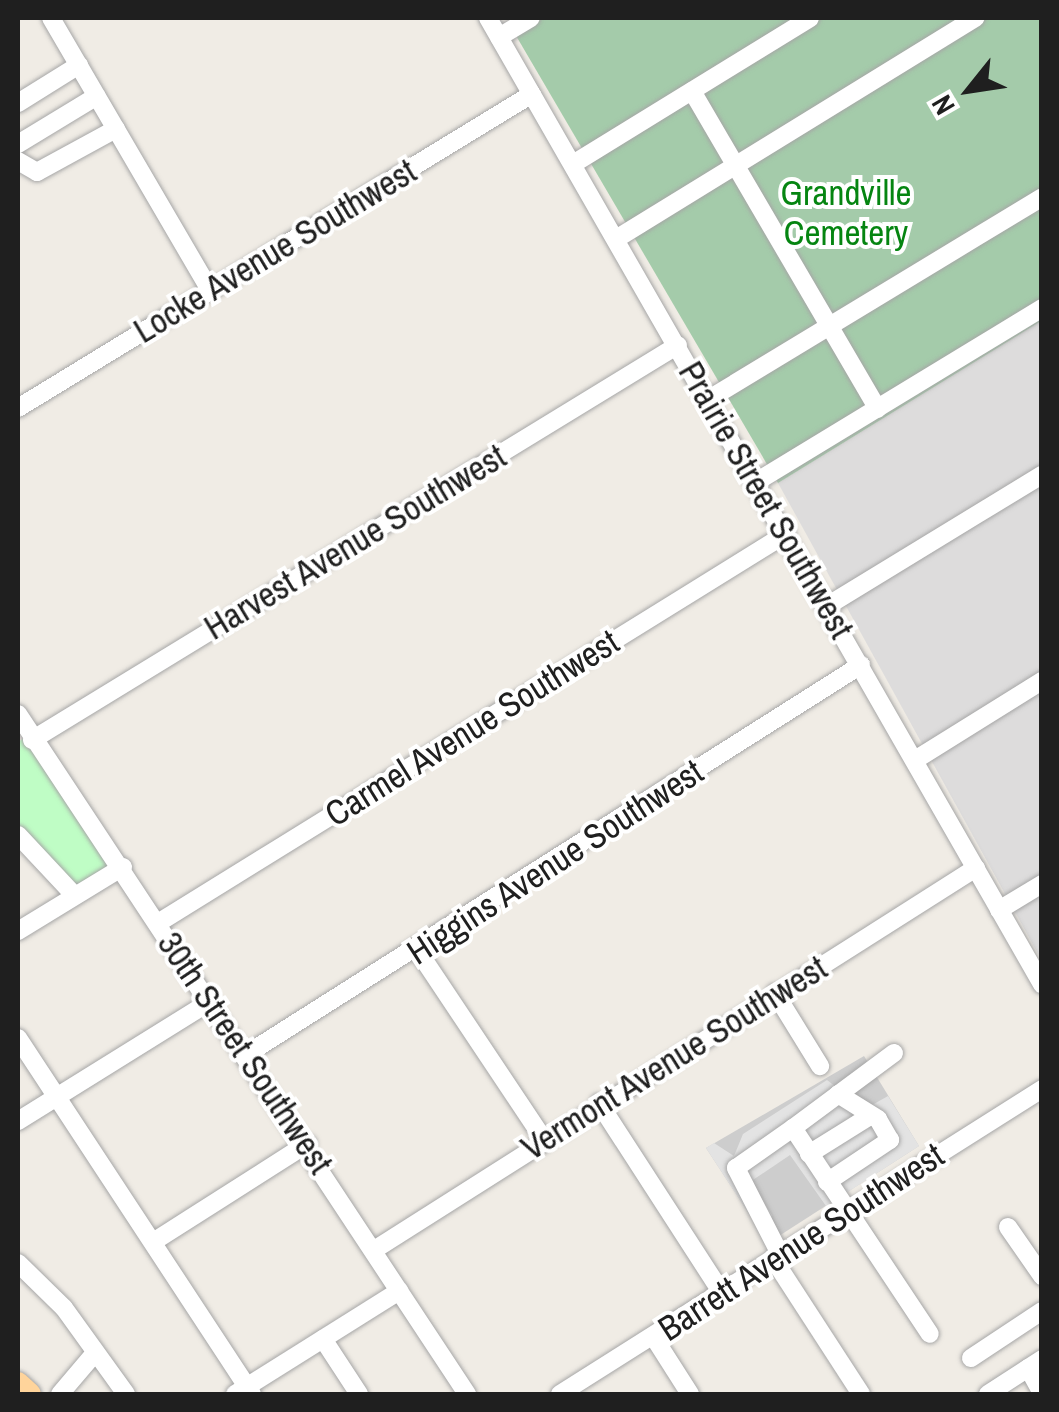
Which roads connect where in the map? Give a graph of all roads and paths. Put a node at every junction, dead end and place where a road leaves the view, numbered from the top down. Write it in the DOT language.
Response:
graph roads {
  1 [pos="52,18"];
  2 [pos="488,18"];
  3 [pos="531,18"];
  4 [pos="810,18"];
  5 [pos="976,18"];
  6 [pos="499,37"];
  7 [pos="79,65"];
  8 [pos="692,91"];
  9 [pos="532,94"];
  10 [pos="97,96"];
  11 [pos="18,102"];
  12 [pos="116,130"];
  13 [pos="18,144"];
  14 [pos="18,161"];
  15 [pos="573,164"];
  16 [pos="736,166"];
  17 [pos="1042,198"];
  18 [pos="616,239"];
  19 [pos="210,290"];
  20 [pos="1042,308"];
  21 [pos="829,326"];
  22 [pos="678,345"];
  23 [pos="709,399"];
  24 [pos="18,408"];
  25 [pos="878,409"];
  26 [pos="1042,475"];
  27 [pos="756,482"];
  28 [pos="786,534"];
  29 [pos="827,606"];
  30 [pos="861,665"];
  31 [pos="1042,681"];
  32 [pos="18,714"];
  33 [pos="32,740"];
  34 [pos="915,760"];
  35 [pos="18,835"];
  36 [pos="123,867"];
  37 [pos="976,868"];
  38 [pos="1042,884"];
  39 [pos="74,896"];
  40 [pos="999,910"];
  41 [pos="158,923"];
  42 [pos="18,931"];
  43 [pos="418,950"];
  44 [pos="1042,984"];
  45 [pos="775,993"];
  46 [pos="211,1001"];
  47 [pos="18,1038"];
  48 [pos="894,1053"];
  49 [pos="247,1054"];
  50 [pos="820,1066"];
  51 [pos="1042,1089"];
  52 [pos="838,1094"];
  53 [pos="56,1096"];
  54 [pos="599,1104"];
  55 [pos="870,1116"];
  56 [pos="18,1120"];
  57 [pos="793,1128"];
  58 [pos="544,1140"];
  59 [pos="307,1144"];
  60 [pos="809,1154"];
  61 [pos="826,1182"];
  62 [pos="846,1214"];
  63 [pos="1008,1226"];
  64 [pos="153,1242"];
  65 [pos="374,1250"];
  66 [pos="778,1258"];
  67 [pos="18,1263"];
  68 [pos="1042,1276"];
  69 [pos="399,1291"];
  70 [pos="722,1292"];
  71 [pos="1042,1311"];
  72 [pos="930,1334"];
  73 [pos="653,1336"];
  74 [pos="323,1339"];
  75 [pos="94,1354"];
  76 [pos="971,1358"];
  77 [pos="1034,1364"];
  78 [pos="18,1383"];
  79 [pos="244,1392"];
  80 [pos="570,1392"];
  81 [pos="30,1394"];
  82 [pos="60,1394"];
  83 [pos="126,1394"];
  84 [pos="359,1394"];
  85 [pos="467,1394"];
  86 [pos="690,1394"];
  87 [pos="861,1394"];
  88 [pos="988,1394"];
  89 [pos="1042,1394"];
  1 -- 7 [label="street"];
  2 -- 6 [label="street, Prairie Street Southwest"];
  3 -- 6 [label="street"];
  4 -- 8 [label="street"];
  5 -- 16 [label="street"];
  6 -- 9 [label="street, Prairie Street Southwest"];
  7 -- 10 [label="street"];
  7 -- 11 [label="street"];
  8 -- 15 [label="street"];
  8 -- 16 [label="street"];
  9 -- 15 [label="street, Prairie Street Southwest"];
  9 -- 19 [label="street, Locke Avenue Southwest"];
  10 -- 12 [label="street"];
  10 -- 13 [label="street"];
  12 -- 14 [label="street"];
  12 -- 19 [label="street"];
  15 -- 18 [label="street, Prairie Street Southwest"];
  16 -- 18 [label="street"];
  16 -- 21 [label="street"];
  17 -- 21 [label="street"];
  18 -- 22 [label="street, Prairie Street Southwest"];
  19 -- 24 [label="street, Locke Avenue Southwest"];
  20 -- 25 [label="street"];
  21 -- 23 [label="street"];
  21 -- 25 [label="street"];
  22 -- 23 [label="street, Prairie Street Southwest"];
  22 -- 33 [label="street, Harvest Avenue Southwest"];
  23 -- 27 [label="street, Prairie Street Southwest"];
  25 -- 27 [label="street"];
  26 -- 29 [label="street"];
  27 -- 28 [label="street, Prairie Street Southwest"];
  28 -- 29 [label="street, Prairie Street Southwest"];
  28 -- 41 [label="street, Carmel Avenue Southwest"];
  29 -- 30 [label="street, Prairie Street Southwest"];
  30 -- 34 [label="street, Prairie Street Southwest"];
  30 -- 43 [label="street, Higgins Avenue Southwest"];
  31 -- 34 [label="street"];
  32 -- 33 [label="street, 30th Street Southwest"];
  33 -- 36 [label="street, 30th Street Southwest"];
  34 -- 37 [label="street, Prairie Street Southwest"];
  35 -- 39 [label="street"];
  36 -- 39 [label="street"];
  36 -- 41 [label="street, 30th Street Southwest"];
  37 -- 40 [label="street, Prairie Street Southwest"];
  37 -- 45 [label="street, Vermont Avenue Southwest"];
  38 -- 40 [label="street"];
  39 -- 42 [label="street"];
  40 -- 44 [label="street, Prairie Street Southwest"];
  41 -- 46 [label="street, 30th Street Southwest"];
  43 -- 49 [label="street, Higgins Avenue Southwest"];
  43 -- 58 [label="street"];
  45 -- 50 [label="street"];
  45 -- 54 [label="street, Vermont Avenue Southwest"];
  46 -- 49 [label="street, 30th Street Southwest"];
  46 -- 53 [label="street"];
  47 -- 53 [label="street"];
  48 -- 52 [label="street"];
  49 -- 59 [label="street, 30th Street Southwest"];
  51 -- 62 [label="street, Barrett Avenue Southwest"];
  52 -- 55 [label="street"];
  52 -- 57 [label="street"];
  53 -- 56 [label="street"];
  53 -- 64 [label="street"];
  54 -- 58 [label="street, Vermont Avenue Southwest"];
  54 -- 70 [label="street"];
  55 -- 60 [label="street"];
  55 -- 61 [label="street"];
  57 -- 60 [label="street"];
  57 -- 66 [label="street"];
  58 -- 65 [label="street, Vermont Avenue Southwest"];
  59 -- 64 [label="street"];
  59 -- 65 [label="street, 30th Street Southwest"];
  60 -- 61 [label="street"];
  61 -- 62 [label="street"];
  62 -- 66 [label="street, Barrett Avenue Southwest"];
  62 -- 72 [label="street"];
  63 -- 68 [label="street"];
  64 -- 79 [label="street"];
  65 -- 69 [label="street, 30th Street Southwest"];
  66 -- 70 [label="street, Barrett Avenue Southwest"];
  66 -- 87 [label="street"];
  67 -- 75 [label="street"];
  69 -- 74 [label="street"];
  69 -- 85 [label="street, 30th Street Southwest"];
  70 -- 73 [label="street, Barrett Avenue Southwest"];
  71 -- 76 [label="street"];
  73 -- 80 [label="street, Barrett Avenue Southwest"];
  73 -- 86 [label="street"];
  74 -- 79 [label="street"];
  74 -- 84 [label="street"];
  75 -- 82 [label="street"];
  75 -- 83 [label="street"];
  77 -- 88 [label="street"];
  77 -- 89 [label="street"];
  78 -- 81 [label="main road"];
}
